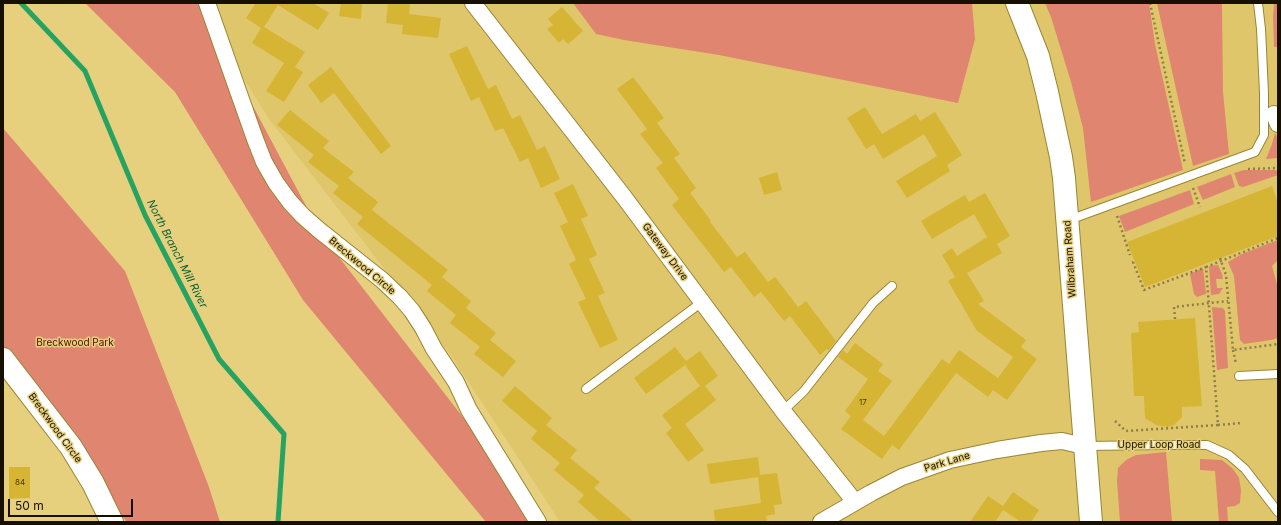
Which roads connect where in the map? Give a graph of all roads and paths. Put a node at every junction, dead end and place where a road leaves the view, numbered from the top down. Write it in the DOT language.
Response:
graph roads {
  1 [pos="207,3"];
  2 [pos="473,3"];
  3 [pos="1017,3"];
  4 [pos="1150,3"];
  5 [pos="1258,3"];
  6 [pos="1278,168"];
  7 [pos="1186,169"];
  8 [pos="1244,169"];
  9 [pos="1200,185"];
  10 [pos="1193,188"];
  11 [pos="1186,190"];
  12 [pos="1200,207"];
  13 [pos="1117,216"];
  14 [pos="1067,221"];
  15 [pos="1278,238"];
  16 [pos="1130,255"];
  17 [pos="1220,260"];
  18 [pos="1135,261"];
  19 [pos="1206,267"];
  20 [pos="892,286"];
  21 [pos="1228,301"];
  22 [pos="702,302"];
  23 [pos="1209,303"];
  24 [pos="1175,319"];
  25 [pos="1278,344"];
  26 [pos="3,359"];
  27 [pos="1278,374"];
  28 [pos="1239,376"];
  29 [pos="586,389"];
  30 [pos="783,411"];
  31 [pos="1115,421"];
  32 [pos="1242,423"];
  33 [pos="1218,425"];
  34 [pos="1166,428"];
  35 [pos="1167,435"];
  36 [pos="1084,446"];
  37 [pos="855,502"];
  38 [pos="1278,512"];
  39 [pos="112,522"];
  40 [pos="538,522"];
  41 [pos="821,522"];
  42 [pos="1091,522"];
  1 -- 40 [label="street, Breckwood Circle"];
  2 -- 22 [label="street, Gateway Drive"];
  3 -- 14 [label="main road, Wilbraham Road"];
  4 -- 7 [label="path"];
  5 -- 14 [label="lane"];
  6 -- 8 [label="path"];
  9 -- 10 [label="path"];
  10 -- 11 [label="path"];
  10 -- 12 [label="path"];
  13 -- 16 [label="path"];
  14 -- 36 [label="main road, Wilbraham Road"];
  15 -- 17 [label="path"];
  17 -- 19 [label="path"];
  17 -- 21 [label="path"];
  18 -- 19 [label="path"];
  19 -- 23 [label="path"];
  20 -- 30 [label="lane"];
  21 -- 23 [label="path"];
  21 -- 25 [label="path"];
  22 -- 29 [label="lane"];
  22 -- 30 [label="street, Gateway Drive"];
  23 -- 24 [label="path"];
  23 -- 33 [label="path"];
  26 -- 39 [label="main road, Breckwood Circle"];
  27 -- 28 [label="lane"];
  30 -- 37 [label="street, Gateway Drive"];
  31 -- 34 [label="path"];
  32 -- 33 [label="path"];
  33 -- 34 [label="path"];
  34 -- 35 [label="path"];
  36 -- 37 [label="street, Park Lane"];
  36 -- 38 [label="lane, Upper Loop Road"];
  36 -- 42 [label="main road, Wilbraham Road"];
  37 -- 41 [label="street, Park Lane"];
}
